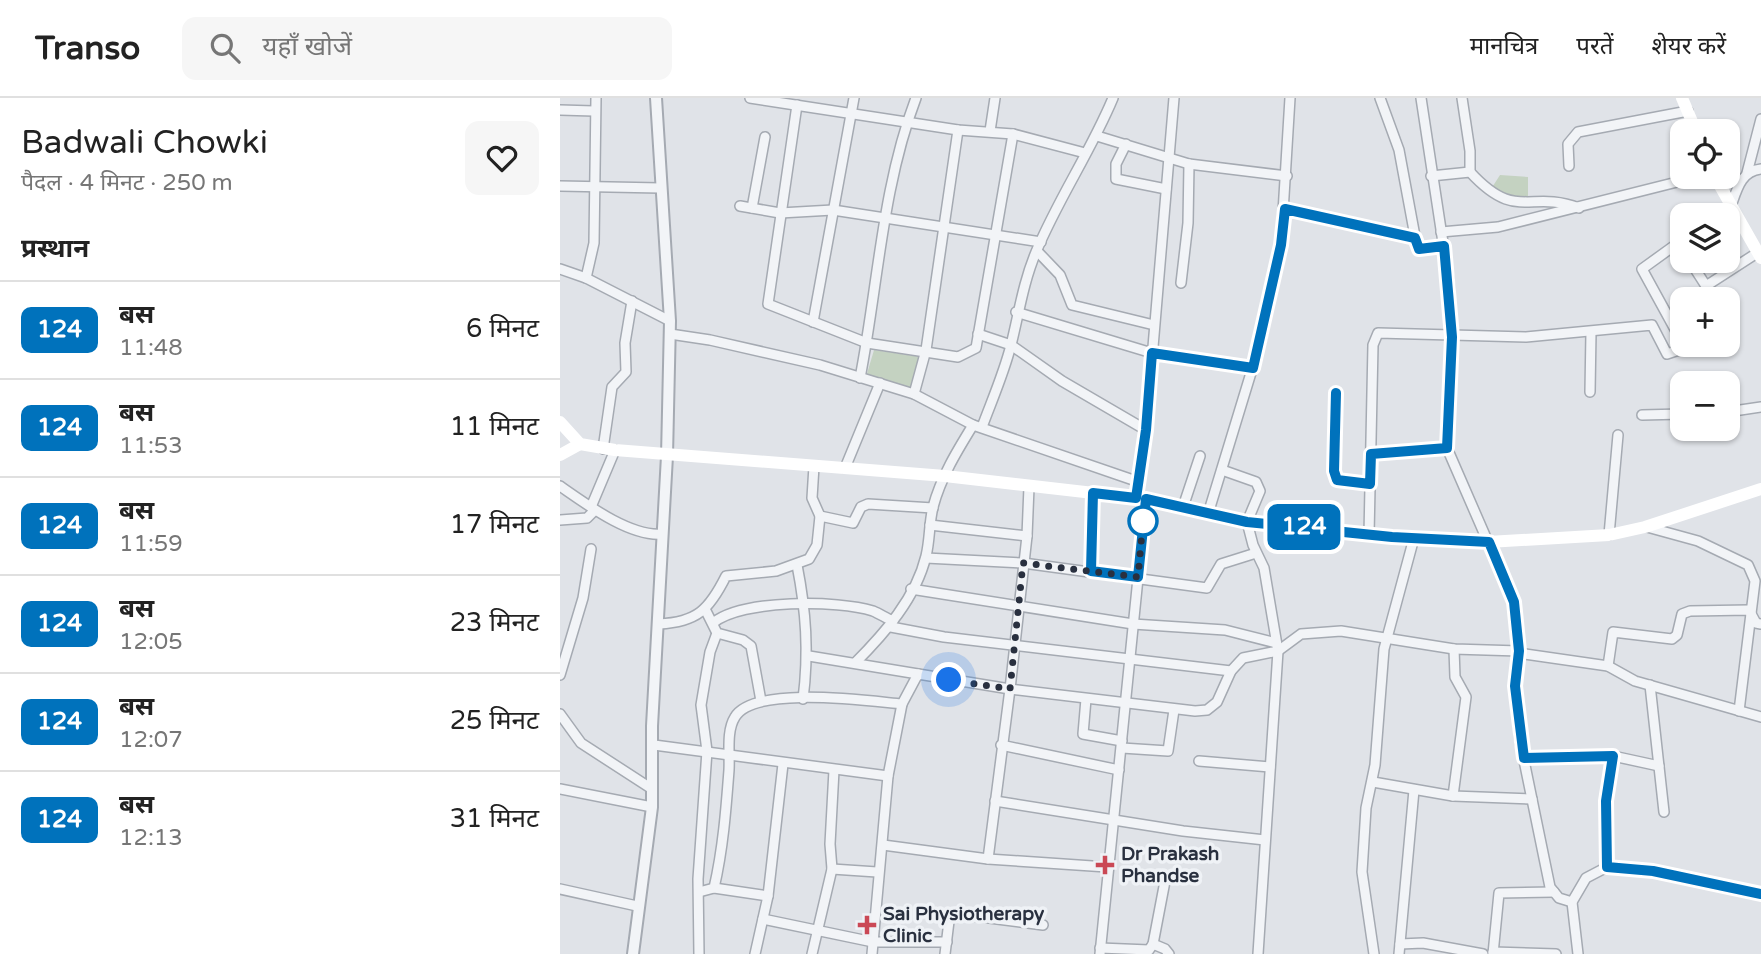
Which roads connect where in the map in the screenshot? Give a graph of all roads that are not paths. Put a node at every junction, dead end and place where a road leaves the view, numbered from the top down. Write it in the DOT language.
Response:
graph roads {
  1 [pos="596,98"];
  2 [pos="656,98"];
  3 [pos="750,98"];
  4 [pos="854,98"];
  5 [pos="916,98"];
  6 [pos="995,98"];
  7 [pos="1113,98"];
  8 [pos="1174,98"];
  9 [pos="1290,98"];
  10 [pos="1380,98"];
  11 [pos="1421,98"];
  12 [pos="1462,98"];
  13 [pos="1685,104"];
  14 [pos="797,105"];
  15 [pos="560,110"];
  16 [pos="594,111"];
  17 [pos="849,113"];
  18 [pos="1761,119"];
  19 [pos="907,122"];
  20 [pos="958,130"];
  21 [pos="989,131"];
  22 [pos="1013,134"];
  23 [pos="1097,136"];
  24 [pos="765,137"];
  25 [pos="1126,144"];
  26 [pos="1085,153"];
  27 [pos="1168,158"];
  28 [pos="1189,164"];
  29 [pos="1569,166"];
  30 [pos="1761,169"];
  31 [pos="1470,172"];
  32 [pos="1747,173"];
  33 [pos="1287,176"];
  34 [pos="1431,176"];
  35 [pos="1670,183"];
  36 [pos="560,187"];
  37 [pos="660,188"];
  38 [pos="593,189"];
  39 [pos="1166,189"];
  40 [pos="1732,203"];
  41 [pos="740,206"];
  42 [pos="752,208"];
  43 [pos="1578,208"];
  44 [pos="1285,209"];
  45 [pos="833,210"];
  46 [pos="780,213"];
  47 [pos="886,217"];
  48 [pos="1740,222"];
  49 [pos="943,227"];
  50 [pos="1441,232"];
  51 [pos="994,233"];
  52 [pos="1415,238"];
  53 [pos="1039,246"];
  54 [pos="1444,246"];
  55 [pos="1670,249"];
  56 [pos="1759,255"];
  57 [pos="1740,266"];
  58 [pos="560,269"];
  59 [pos="1698,273"];
  60 [pos="1728,273"];
  61 [pos="586,278"];
  62 [pos="1181,283"];
  63 [pos="632,301"];
  64 [pos="1016,312"];
  65 [pos="1670,320"];
  66 [pos="670,321"];
  67 [pos="813,322"];
  68 [pos="1154,325"];
  69 [pos="1591,332"];
  70 [pos="670,334"];
  71 [pos="978,334"];
  72 [pos="1452,337"];
  73 [pos="867,343"];
  74 [pos="1011,345"];
  75 [pos="926,351"];
  76 [pos="1152,353"];
  77 [pos="1670,353"];
  78 [pos="1253,368"];
  79 [pos="860,378"];
  80 [pos="880,383"];
  81 [pos="1591,392"];
  82 [pos="1336,393"];
  83 [pos="914,394"];
  84 [pos="1761,407"];
  85 [pos="1740,410"];
  86 [pos="1670,414"];
  87 [pos="1642,415"];
  88 [pos="560,422"];
  89 [pos="978,426"];
  90 [pos="1146,430"];
  91 [pos="1618,435"];
  92 [pos="580,444"];
  93 [pos="1447,448"];
  94 [pos="609,449"];
  95 [pos="1371,454"];
  96 [pos="560,455"];
  97 [pos="667,456"];
  98 [pos="1200,456"];
  99 [pos="814,466"];
  100 [pos="845,468"];
  101 [pos="1223,470"];
  102 [pos="945,476"];
  103 [pos="1139,482"];
  104 [pos="1370,484"];
  105 [pos="560,486"];
  106 [pos="1029,487"];
  107 [pos="1761,489"];
  108 [pos="1093,493"];
  109 [pos="1141,498"];
  110 [pos="1183,507"];
  111 [pos="933,508"];
  112 [pos="593,509"];
  113 [pos="1208,514"];
  114 [pos="820,516"];
  115 [pos="560,520"];
  116 [pos="1247,522"];
  117 [pos="930,525"];
  118 [pos="1645,527"];
  119 [pos="662,534"];
  120 [pos="1369,535"];
  121 [pos="1609,535"];
  122 [pos="1027,537"];
  123 [pos="1414,538"];
  124 [pos="1489,542"];
  125 [pos="591,549"];
  126 [pos="1256,553"];
  127 [pos="926,558"];
  128 [pos="1023,563"];
  129 [pos="797,565"];
  130 [pos="1091,571"];
  131 [pos="1138,577"];
  132 [pos="911,589"];
  133 [pos="805,604"];
  134 [pos="1018,606"];
  135 [pos="705,609"];
  136 [pos="1749,610"];
  137 [pos="713,623"];
  138 [pos="659,624"];
  139 [pos="892,624"];
  140 [pos="1133,624"];
  141 [pos="1761,624"];
  142 [pos="717,633"];
  143 [pos="1388,639"];
  144 [pos="1013,644"];
  145 [pos="1277,647"];
  146 [pos="1454,649"];
  147 [pos="1518,652"];
  148 [pos="809,656"];
  149 [pos="1129,660"];
  150 [pos="855,663"];
  151 [pos="1608,666"];
  152 [pos="1231,671"];
  153 [pos="918,674"];
  154 [pos="560,675"];
  155 [pos="1650,685"];
  156 [pos="1010,689"];
  157 [pos="803,699"];
  158 [pos="1086,699"];
  159 [pos="761,701"];
  160 [pos="902,704"];
  161 [pos="1127,704"];
  162 [pos="1174,710"];
  163 [pos="1740,711"];
  164 [pos="560,714"];
  165 [pos="1761,717"];
  166 [pos="1122,744"];
  167 [pos="654,745"];
  168 [pos="1001,745"];
  169 [pos="707,751"];
  170 [pos="1613,756"];
  171 [pos="730,758"];
  172 [pos="1524,758"];
  173 [pos="1199,761"];
  174 [pos="783,764"];
  175 [pos="1270,766"];
  176 [pos="1659,766"];
  177 [pos="834,770"];
  178 [pos="1119,770"];
  179 [pos="888,776"];
  180 [pos="1373,782"];
  181 [pos="560,789"];
  182 [pos="652,789"];
  183 [pos="1414,790"];
  184 [pos="1453,796"];
  185 [pos="1532,799"];
  186 [pos="995,801"];
  187 [pos="652,807"];
  188 [pos="1664,812"];
  189 [pos="1112,820"];
  190 [pos="1265,840"];
  191 [pos="883,845"];
  192 [pos="988,859"];
  193 [pos="1107,867"];
  194 [pos="1607,867"];
  195 [pos="832,869"];
  196 [pos="877,872"];
  197 [pos="1166,876"];
  198 [pos="560,888"];
  199 [pos="714,888"];
  200 [pos="699,892"];
  201 [pos="1554,892"];
  202 [pos="1761,894"];
  203 [pos="768,897"];
  204 [pos="1572,902"];
  205 [pos="637,906"];
  206 [pos="763,919"];
  207 [pos="1043,925"];
  208 [pos="818,928"];
  209 [pos="873,942"];
  210 [pos="947,942"];
  211 [pos="1153,944"];
  212 [pos="1399,949"];
  213 [pos="1100,951"];
  214 [pos="1493,953"];
  215 [pos="632,954"];
  216 [pos="699,954"];
  217 [pos="755,954"];
  218 [pos="812,954"];
  219 [pos="872,954"];
  220 [pos="945,954"];
  221 [pos="1168,954"];
  222 [pos="1258,954"];
  223 [pos="1374,954"];
  224 [pos="1483,954"];
  225 [pos="1556,954"];
  226 [pos="1578,954"];
  1 -- 16 [label="street"];
  2 -- 37 [label="street"];
  3 -- 14 [label="street"];
  4 -- 17 [label="street"];
  5 -- 19 [label="street"];
  6 -- 21 [label="street"];
  7 -- 23 [label="street"];
  8 -- 27 [label="street"];
  9 -- 33 [label="street"];
  10 -- 52 [label="street"];
  11 -- 34 [label="street"];
  12 -- 31 [label="street"];
  13 -- 29 [label="street"];
  14 -- 17 [label="street"];
  14 -- 46 [label="street"];
  15 -- 16 [label="street"];
  16 -- 38 [label="street"];
  17 -- 19 [label="street"];
  17 -- 45 [label="street"];
  18 -- 32 [label="street"];
  19 -- 20 [label="street"];
  19 -- 47 [label="street"];
  20 -- 21 [label="street"];
  20 -- 49 [label="street"];
  21 -- 22 [label="street"];
  22 -- 26 [label="street"];
  22 -- 51 [label="street"];
  23 -- 25 [label="street"];
  23 -- 26 [label="street"];
  24 -- 42 [label="street"];
  25 -- 27 [label="street"];
  25 -- 39 [label="street"];
  26 -- 53 [label="street"];
  27 -- 28 [label="street"];
  27 -- 39 [label="street"];
  28 -- 33 [label="street"];
  28 -- 62 [label="street"];
  30 -- 32 [label="street"];
  31 -- 34 [label="street"];
  31 -- 43 [label="street"];
  32 -- 40 [label="street"];
  33 -- 44 [label="street"];
  34 -- 50 [label="street"];
  35 -- 43 [label="street"];
  36 -- 38 [label="street"];
  37 -- 38 [label="street"];
  37 -- 66 [label="street"];
  38 -- 61 [label="street"];
  39 -- 68 [label="street"];
  41 -- 42 [label="street"];
  42 -- 46 [label="street"];
  43 -- 50 [label="street"];
  44 -- 52 [label="street"];
  44 -- 78 [label="street"];
  45 -- 46 [label="street"];
  45 -- 47 [label="street"];
  45 -- 67 [label="street"];
  46 -- 67 [label="street"];
  47 -- 49 [label="street"];
  47 -- 73 [label="street"];
  48 -- 56 [label="main road"];
  49 -- 51 [label="street"];
  49 -- 75 [label="street"];
  50 -- 54 [label="street"];
  51 -- 53 [label="street"];
  51 -- 71 [label="street"];
  52 -- 54 [label="street"];
  53 -- 64 [label="street"];
  53 -- 68 [label="street"];
  54 -- 72 [label="street"];
  55 -- 65 [label="street"];
  56 -- 57 [label="street"];
  58 -- 61 [label="street"];
  59 -- 60 [label="street"];
  61 -- 63 [label="street"];
  63 -- 66 [label="street"];
  63 -- 94 [label="street"];
  64 -- 74 [label="street"];
  64 -- 76 [label="street"];
  66 -- 70 [label="street"];
  67 -- 73 [label="street"];
  68 -- 76 [label="street"];
  69 -- 72 [label="street"];
  69 -- 77 [label="street"];
  69 -- 81 [label="street"];
  70 -- 79 [label="street"];
  70 -- 97 [label="street"];
  71 -- 74 [label="street"];
  71 -- 75 [label="street"];
  72 -- 93 [label="street"];
  72 -- 95 [label="street"];
  73 -- 75 [label="street"];
  73 -- 79 [label="street"];
  74 -- 89 [label="street"];
  74 -- 90 [label="street"];
  75 -- 83 [label="street"];
  76 -- 78 [label="street"];
  76 -- 90 [label="street"];
  78 -- 101 [label="street"];
  79 -- 80 [label="street"];
  80 -- 83 [label="street"];
  80 -- 100 [label="street"];
  82 -- 104 [label="street"];
  83 -- 89 [label="street"];
  84 -- 85 [label="street"];
  86 -- 87 [label="street"];
  88 -- 92 [label="main road"];
  89 -- 102 [label="street"];
  89 -- 103 [label="street"];
  90 -- 103 [label="street"];
  91 -- 121 [label="street"];
  92 -- 94 [label="main road"];
  92 -- 96 [label="main road"];
  93 -- 95 [label="street"];
  93 -- 124 [label="street"];
  94 -- 97 [label="main road"];
  94 -- 112 [label="street"];
  95 -- 104 [label="street"];
  97 -- 99 [label="main road"];
  97 -- 119 [label="street"];
  98 -- 110 [label="street"];
  99 -- 100 [label="main road"];
  99 -- 114 [label="street"];
  100 -- 102 [label="main road"];
  101 -- 113 [label="street"];
  101 -- 116 [label="street"];
  102 -- 106 [label="main road"];
  102 -- 111 [label="street"];
  103 -- 109 [label="street"];
  104 -- 120 [label="street"];
  105 -- 112 [label="street"];
  106 -- 108 [label="main road"];
  106 -- 122 [label="street"];
  107 -- 118 [label="main road"];
  108 -- 109 [label="main road"];
  108 -- 130 [label="street"];
  109 -- 110 [label="main road"];
  109 -- 131 [label="street"];
  110 -- 113 [label="main road"];
  111 -- 114 [label="street"];
  111 -- 117 [label="street"];
  112 -- 115 [label="street"];
  112 -- 119 [label="street"];
  113 -- 116 [label="main road"];
  114 -- 129 [label="street"];
  116 -- 120 [label="main road"];
  116 -- 126 [label="street"];
  117 -- 122 [label="street"];
  117 -- 127 [label="street"];
  118 -- 121 [label="main road"];
  118 -- 136 [label="street"];
  119 -- 138 [label="street"];
  120 -- 123 [label="main road"];
  121 -- 124 [label="main road"];
  122 -- 128 [label="street"];
  123 -- 124 [label="main road"];
  123 -- 143 [label="street"];
  124 -- 147 [label="street"];
  125 -- 154 [label="street"];
  126 -- 131 [label="street"];
  126 -- 145 [label="street"];
  127 -- 128 [label="street"];
  127 -- 132 [label="street"];
  128 -- 130 [label="street"];
  128 -- 134 [label="street"];
  129 -- 133 [label="street"];
  129 -- 135 [label="street"];
  130 -- 131 [label="street"];
  131 -- 140 [label="street"];
  132 -- 134 [label="street"];
  132 -- 139 [label="street"];
  133 -- 137 [label="street"];
  133 -- 139 [label="street"];
  133 -- 148 [label="street"];
  134 -- 140 [label="street"];
  134 -- 144 [label="street"];
  135 -- 137 [label="street"];
  135 -- 138 [label="street"];
  136 -- 141 [label="street"];
  136 -- 151 [label="street"];
  136 -- 163 [label="street"];
  137 -- 142 [label="street"];
  138 -- 167 [label="street"];
  139 -- 144 [label="street"];
  139 -- 150 [label="street"];
  140 -- 145 [label="street"];
  140 -- 149 [label="street"];
  142 -- 159 [label="street"];
  142 -- 169 [label="street"];
  143 -- 145 [label="street"];
  143 -- 146 [label="street"];
  143 -- 180 [label="street"];
  144 -- 149 [label="street"];
  144 -- 156 [label="street"];
  145 -- 152 [label="street"];
  145 -- 175 [label="street"];
  146 -- 147 [label="street"];
  146 -- 184 [label="street"];
  147 -- 151 [label="street"];
  147 -- 172 [label="street"];
  148 -- 150 [label="street"];
  148 -- 157 [label="street"];
  149 -- 152 [label="street"];
  149 -- 161 [label="street"];
  150 -- 153 [label="street"];
  151 -- 155 [label="street"];
  152 -- 162 [label="street"];
  153 -- 156 [label="street"];
  153 -- 160 [label="street"];
  155 -- 163 [label="street"];
  155 -- 176 [label="street"];
  156 -- 158 [label="street"];
  156 -- 168 [label="street"];
  157 -- 159 [label="street"];
  157 -- 160 [label="street"];
  158 -- 161 [label="street"];
  158 -- 166 [label="street"];
  159 -- 171 [label="street"];
  160 -- 179 [label="street"];
  161 -- 162 [label="street"];
  161 -- 166 [label="street"];
  162 -- 166 [label="street"];
  163 -- 165 [label="street"];
  164 -- 182 [label="street"];
  166 -- 178 [label="street"];
  167 -- 169 [label="street"];
  167 -- 182 [label="street"];
  168 -- 178 [label="street"];
  168 -- 186 [label="street"];
  169 -- 171 [label="street"];
  169 -- 200 [label="street"];
  170 -- 172 [label="street"];
  170 -- 176 [label="street"];
  170 -- 194 [label="street"];
  171 -- 174 [label="street"];
  171 -- 199 [label="street"];
  172 -- 185 [label="street"];
  173 -- 175 [label="street"];
  174 -- 177 [label="street"];
  174 -- 203 [label="street"];
  175 -- 190 [label="street"];
  176 -- 188 [label="street"];
  177 -- 179 [label="street"];
  177 -- 195 [label="street"];
  178 -- 189 [label="street"];
  179 -- 191 [label="street"];
  180 -- 183 [label="street"];
  180 -- 223 [label="street"];
  181 -- 187 [label="street"];
  182 -- 187 [label="street"];
  183 -- 184 [label="street"];
  183 -- 212 [label="street"];
  184 -- 185 [label="street"];
  185 -- 201 [label="street"];
  186 -- 189 [label="street"];
  186 -- 192 [label="street"];
  187 -- 205 [label="street"];
  189 -- 190 [label="street"];
  189 -- 193 [label="street"];
  190 -- 222 [label="street"];
  191 -- 192 [label="street"];
  191 -- 196 [label="street"];
  192 -- 193 [label="street"];
  193 -- 213 [label="street"];
  194 -- 202 [label="street"];
  194 -- 204 [label="street"];
  195 -- 196 [label="street"];
  195 -- 208 [label="street"];
  196 -- 209 [label="street"];
  197 -- 211 [label="street"];
  198 -- 205 [label="street"];
  199 -- 200 [label="street"];
  199 -- 203 [label="street"];
  200 -- 216 [label="street"];
  201 -- 204 [label="street"];
  201 -- 214 [label="street"];
  203 -- 206 [label="street"];
  204 -- 226 [label="street"];
  205 -- 215 [label="street"];
  206 -- 208 [label="street"];
  206 -- 217 [label="street"];
  207 -- 210 [label="street"];
  208 -- 209 [label="street"];
  208 -- 218 [label="street"];
  209 -- 210 [label="street"];
  209 -- 219 [label="street"];
  210 -- 220 [label="street"];
  211 -- 213 [label="street"];
  211 -- 221 [label="street"];
  212 -- 224 [label="street"];
  214 -- 225 [label="street"];
}
